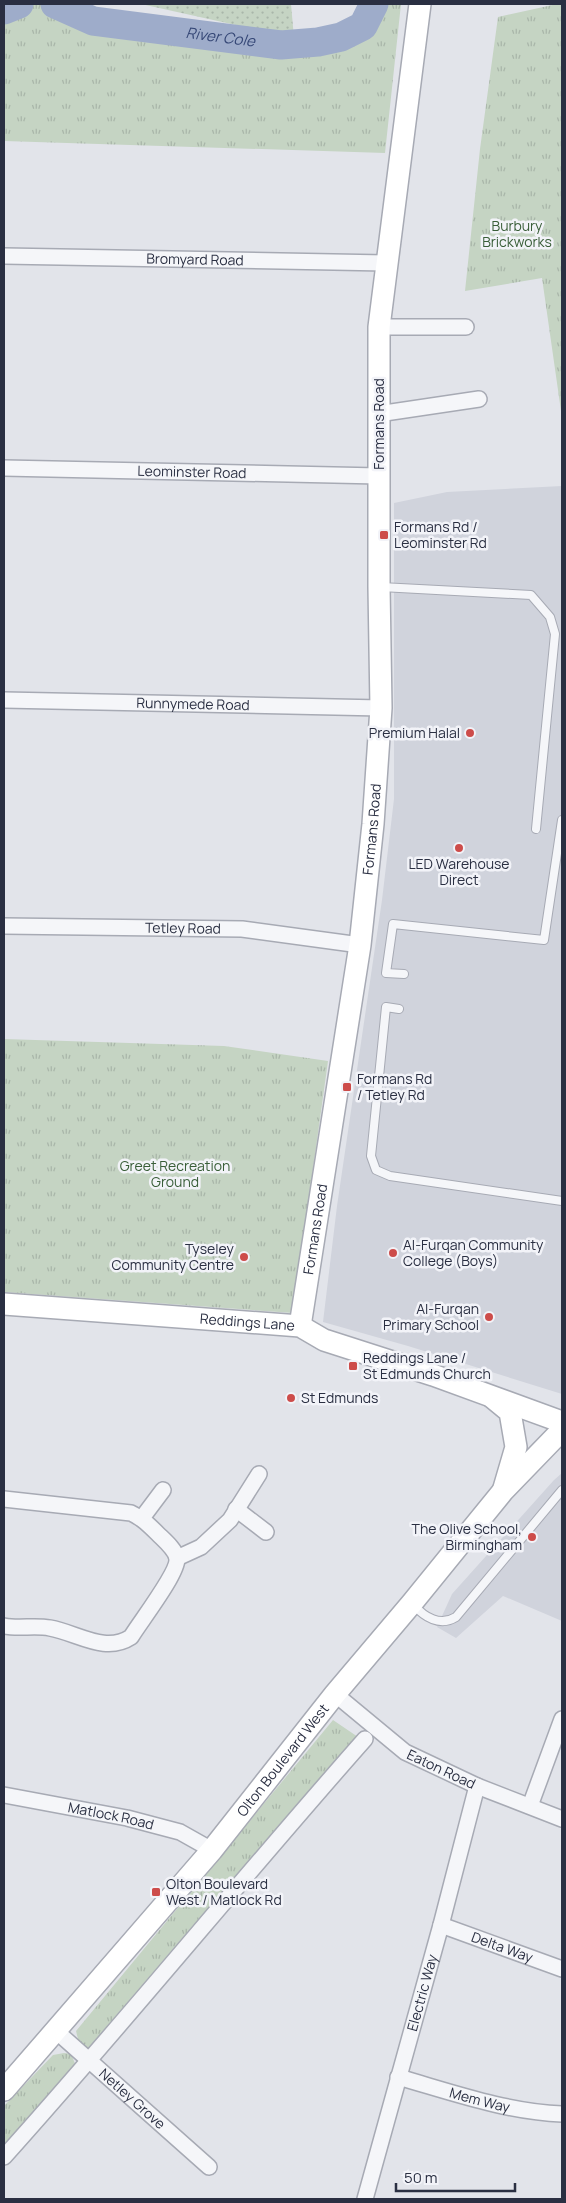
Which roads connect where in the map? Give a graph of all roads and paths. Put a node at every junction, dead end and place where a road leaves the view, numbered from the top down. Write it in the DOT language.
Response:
graph roads {
  1 [pos="419,10"];
  2 [pos="4,256"];
  3 [pos="386,263"];
  4 [pos="379,327"];
  5 [pos="466,328"];
  6 [pos="478,399"];
  7 [pos="378,414"];
  8 [pos="4,468"];
  9 [pos="378,476"];
  10 [pos="379,587"];
  11 [pos="4,700"];
  12 [pos="381,708"];
  13 [pos="562,820"];
  14 [pos="536,829"];
  15 [pos="4,926"];
  16 [pos="360,945"];
  17 [pos="404,974"];
  18 [pos="399,1009"];
  19 [pos="562,1201"];
  20 [pos="4,1304"];
  21 [pos="300,1326"];
  22 [pos="491,1396"];
  23 [pos="562,1422"];
  24 [pos="562,1430"];
  25 [pos="259,1474"];
  26 [pos="164,1490"];
  27 [pos="503,1490"];
  28 [pos="562,1490"];
  29 [pos="4,1499"];
  30 [pos="236,1509"];
  31 [pos="142,1518"];
  32 [pos="266,1532"];
  33 [pos="177,1558"];
  34 [pos="412,1603"];
  35 [pos="4,1626"];
  36 [pos="335,1694"];
  37 [pos="562,1719"];
  38 [pos="365,1739"];
  39 [pos="476,1786"];
  40 [pos="4,1795"];
  41 [pos="530,1806"];
  42 [pos="562,1818"];
  43 [pos="212,1850"];
  44 [pos="441,1925"];
  45 [pos="562,1969"];
  46 [pos="56,2032"];
  47 [pos="90,2062"];
  48 [pos="398,2078"];
  49 [pos="4,2090"];
  50 [pos="562,2114"];
  51 [pos="4,2157"];
  52 [pos="210,2167"];
  53 [pos="365,2199"];
  1 -- 3 [label="street, Formans Road"];
  2 -- 3 [label="street, Bromyard Road"];
  3 -- 4 [label="street, Formans Road"];
  4 -- 5 [label="street"];
  4 -- 7 [label="street, Formans Road"];
  6 -- 7 [label="street"];
  7 -- 9 [label="street, Formans Road"];
  8 -- 9 [label="street, Leominster Road"];
  9 -- 10 [label="street, Formans Road"];
  10 -- 12 [label="street, Formans Road"];
  10 -- 14 [label="lane"];
  11 -- 12 [label="street, Runnymede Road"];
  12 -- 16 [label="street, Formans Road"];
  13 -- 17 [label="lane"];
  15 -- 16 [label="street, Tetley Road"];
  16 -- 21 [label="street, Formans Road"];
  18 -- 19 [label="lane"];
  20 -- 21 [label="street, Reddings Lane"];
  21 -- 22 [label="street, Reddings Lane"];
  22 -- 23 [label="street, Reddings Lane"];
  22 -- 27 [label="street"];
  24 -- 27 [label="street, Olton Boulevard West"];
  25 -- 30 [label="street"];
  26 -- 31 [label="street"];
  27 -- 34 [label="street, Olton Boulevard West"];
  28 -- 34 [label="lane"];
  29 -- 31 [label="street"];
  30 -- 32 [label="street"];
  30 -- 33 [label="street"];
  31 -- 33 [label="street"];
  33 -- 35 [label="street"];
  34 -- 36 [label="street, Olton Boulevard West"];
  36 -- 39 [label="street, Eaton Road"];
  36 -- 43 [label="street, Olton Boulevard West"];
  37 -- 41 [label="street"];
  38 -- 47 [label="street"];
  39 -- 41 [label="street, Eaton Road"];
  39 -- 44 [label="street, Electric Way"];
  40 -- 43 [label="street, Matlock Road"];
  41 -- 42 [label="street, Eaton Road"];
  43 -- 46 [label="street, Olton Boulevard West"];
  44 -- 45 [label="street, Delta Way"];
  44 -- 48 [label="street, Electric Way"];
  46 -- 47 [label="street, Netley Grove"];
  46 -- 49 [label="street, Olton Boulevard West"];
  47 -- 51 [label="street"];
  47 -- 52 [label="street, Netley Grove"];
  48 -- 50 [label="street, Mem Way"];
  48 -- 53 [label="street, Electric Way"];
}
